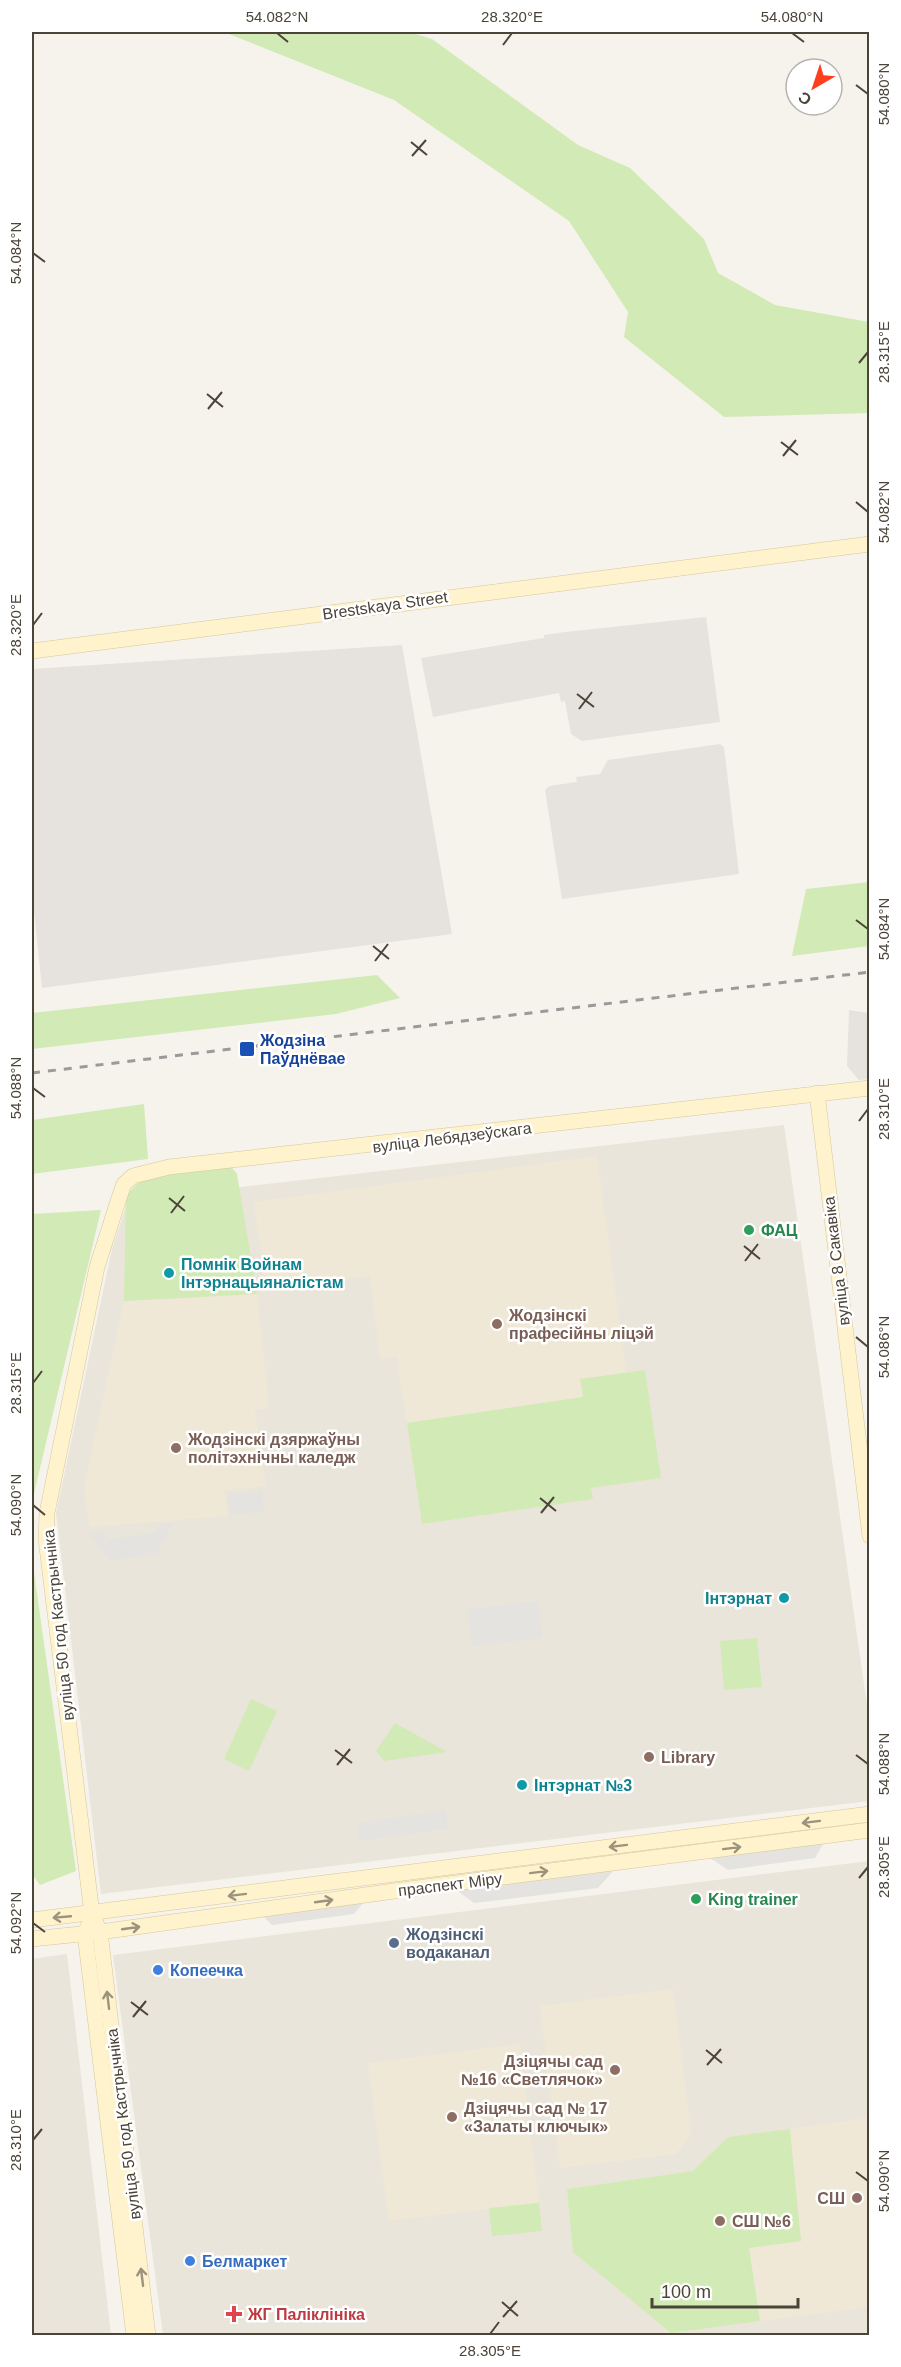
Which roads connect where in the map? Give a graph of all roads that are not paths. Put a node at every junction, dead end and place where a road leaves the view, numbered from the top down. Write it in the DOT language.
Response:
graph roads {
  1 [pos="870,544"];
  2 [pos="32,651"];
  3 [pos="870,1088"];
  4 [pos="817,1093"];
  5 [pos="97,1267"];
  6 [pos="870,1536"];
  7 [pos="870,1814"];
  8 [pos="870,1830"];
  9 [pos="662,1849"];
  10 [pos="417,1880"];
  11 [pos="92,1914"];
  12 [pos="32,1920"];
  13 [pos="93,1933"];
  14 [pos="32,1939"];
  15 [pos="134,2336"];
  16 [pos="148,2336"];
  1 -- 2 [label="main road, Brestskaya Street"];
  3 -- 4 [label="main road, вуліца Лебядзеўскага"];
  4 -- 5 [label="main road, вуліца Лебядзеўскага"];
  4 -- 6 [label="main road, вуліца 8 Сакавіка"];
  5 -- 11 [label="main road, вуліца 50 год Кастрычніка"];
  7 -- 9 [label="main road, праспект Міру, one-way"];
  9 -- 8 [label="main road, праспект Міру, one-way"];
  9 -- 10 [label="main road, праспект Міру"];
  10 -- 11 [label="main road, праспект Міру, one-way"];
  13 -- 10 [label="main road, праспект Міру, one-way"];
  11 -- 12 [label="main road, праспект Міру, one-way"];
  11 -- 13 [label="main road, вуліца 50 год Кастрычніка"];
  13 -- 14 [label="main road, праспект Міру"];
  13 -- 15 [label="main road, вуліца 50 год Кастрычніка"];
  16 -- 13 [label="main road, вуліца 50 год Кастрычніка, one-way"];
}
